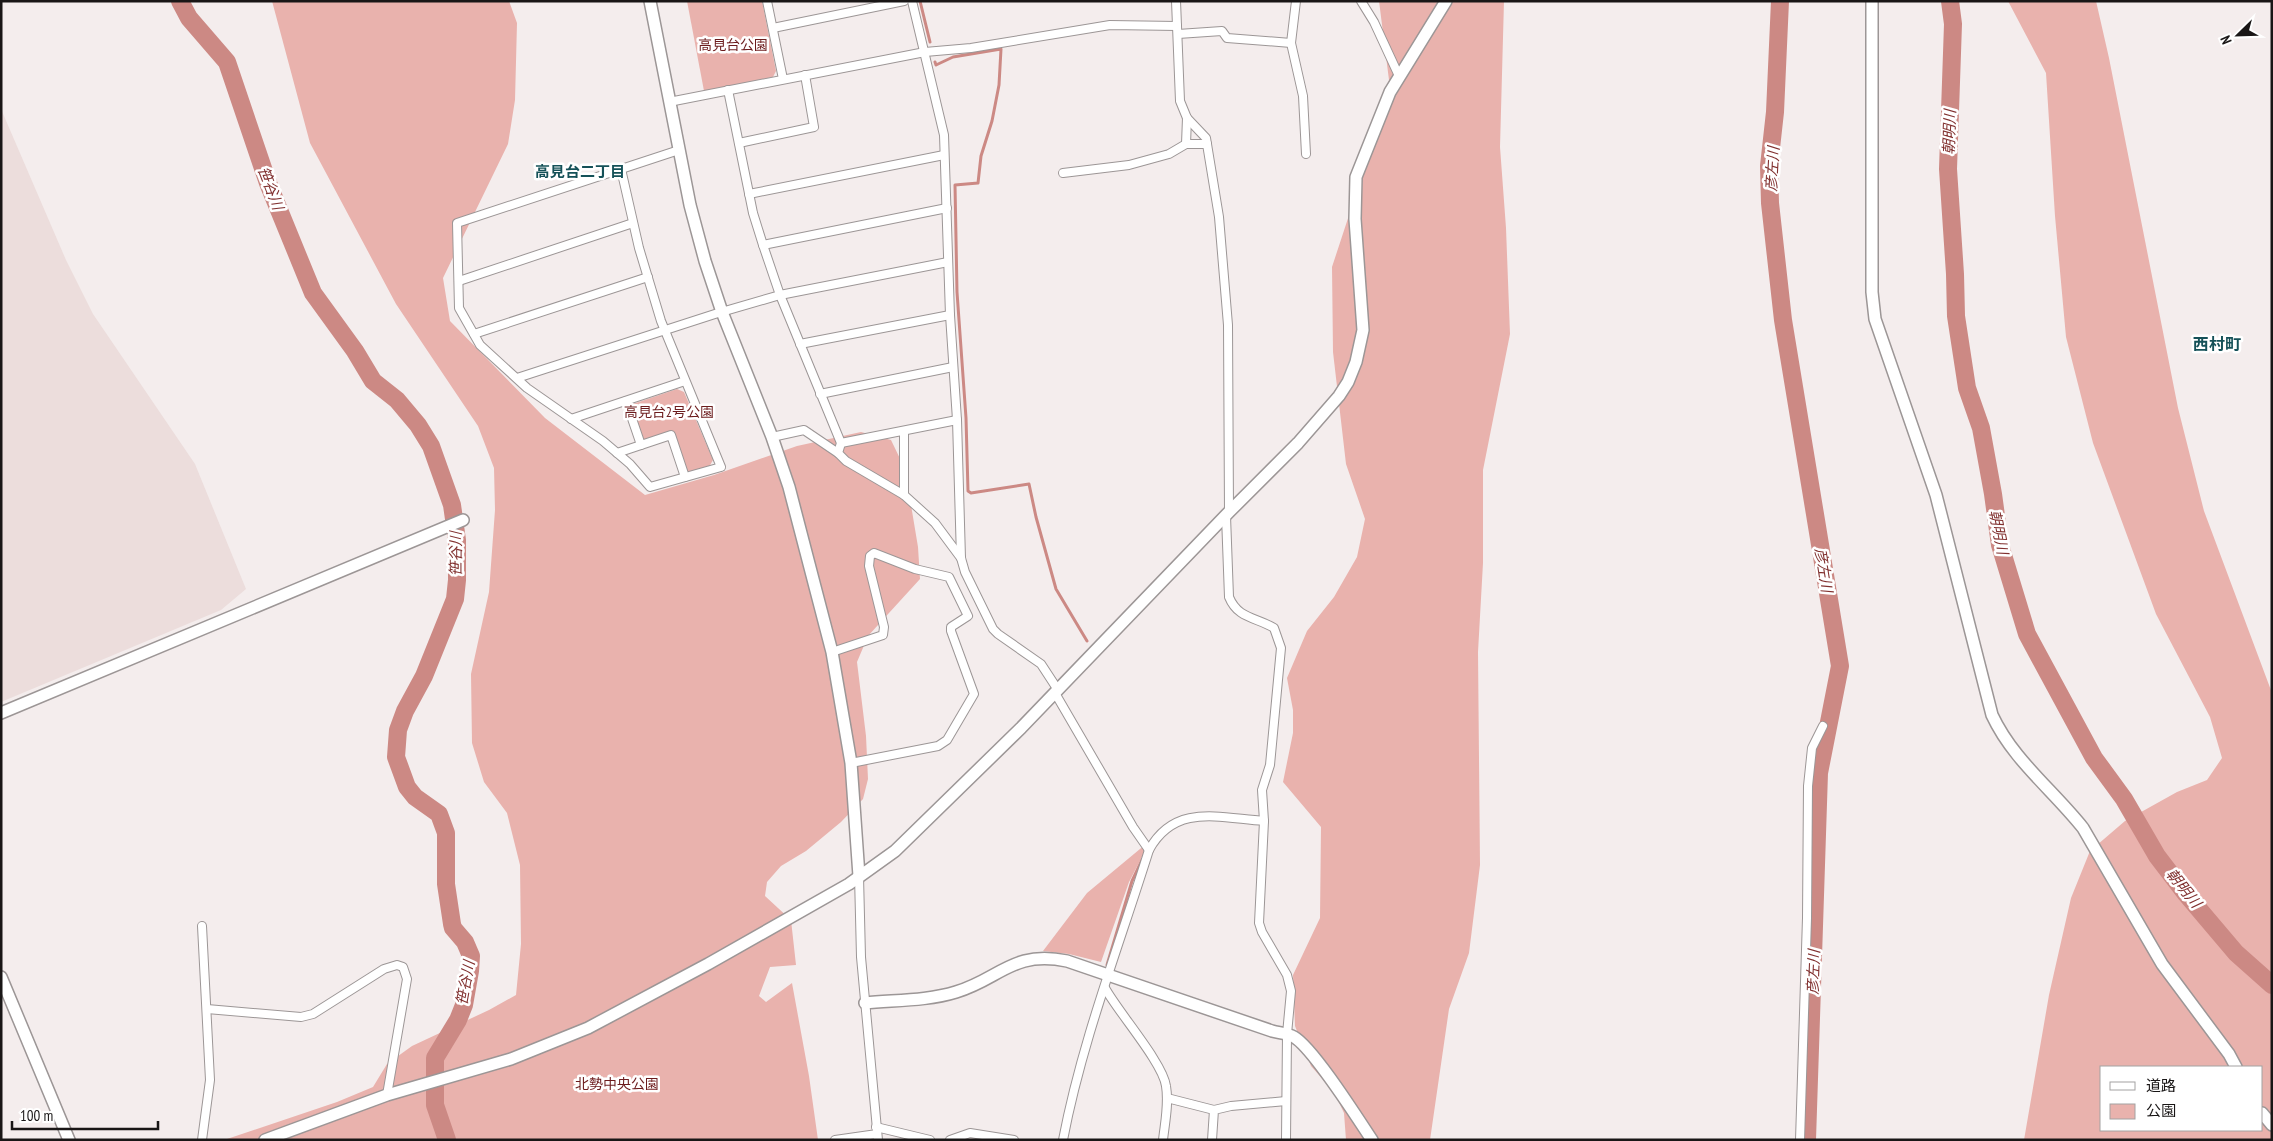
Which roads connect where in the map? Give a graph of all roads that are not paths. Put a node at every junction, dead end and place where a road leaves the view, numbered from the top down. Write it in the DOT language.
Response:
graph roads {
  1 [pos="650,1"];
  2 [pos="767,1"];
  3 [pos="904,1"];
  4 [pos="912,1"];
  5 [pos="1176,1"];
  6 [pos="1296,1"];
  7 [pos="1361,1"];
  8 [pos="1446,1"];
  9 [pos="1872,1"];
  10 [pos="772,28"];
  11 [pos="1177,30"];
  12 [pos="1290,43"];
  13 [pos="925,52"];
  14 [pos="805,75"];
  15 [pos="1399,76"];
  16 [pos="783,79"];
  17 [pos="728,90"];
  18 [pos="669,102"];
  19 [pos="1187,118"];
  20 [pos="739,142"];
  21 [pos="1186,144"];
  22 [pos="1207,144"];
  23 [pos="679,150"];
  24 [pos="1306,154"];
  25 [pos="944,155"];
  26 [pos="620,169"];
  27 [pos="1063,173"];
  28 [pos="749,194"];
  29 [pos="947,208"];
  30 [pos="633,223"];
  31 [pos="763,245"];
  32 [pos="948,262"];
  33 [pos="648,277"];
  34 [pos="459,281"];
  35 [pos="780,295"];
  36 [pos="722,312"];
  37 [pos="950,315"];
  38 [pos="665,330"];
  39 [pos="474,334"];
  40 [pos="800,344"];
  41 [pos="953,368"];
  42 [pos="517,378"];
  43 [pos="685,382"];
  44 [pos="820,394"];
  45 [pos="626,401"];
  46 [pos="571,419"];
  47 [pos="957,420"];
  48 [pos="904,431"];
  49 [pos="772,437"];
  50 [pos="841,443"];
  51 [pos="641,445"];
  52 [pos="617,453"];
  53 [pos="838,453"];
  54 [pos="685,477"];
  55 [pos="904,495"];
  56 [pos="1227,514"];
  57 [pos="463,520"];
  58 [pos="961,558"];
  59 [pos="832,652"];
  60 [pos="1056,691"];
  61 [pos="1,713"];
  62 [pos="1823,726"];
  63 [pos="851,763"];
  64 [pos="1264,821"];
  65 [pos="1149,850"];
  66 [pos="859,876"];
  67 [pos="202,926"];
  68 [pos="1109,975"];
  69 [pos="1,977"];
  70 [pos="1104,988"];
  71 [pos="865,1003"];
  72 [pos="207,1009"];
  73 [pos="1287,1034"];
  74 [pos="2235,1066"];
  75 [pos="387,1095"];
  76 [pos="1168,1098"];
  77 [pos="1286,1100"];
  78 [pos="1214,1110"];
  79 [pos="2263,1114"];
  80 [pos="2272,1125"];
  81 [pos="877,1134"];
  82 [pos="69,1140"];
  83 [pos="202,1140"];
  84 [pos="265,1140"];
  85 [pos="835,1140"];
  86 [pos="930,1140"];
  87 [pos="950,1140"];
  88 [pos="1014,1140"];
  89 [pos="1063,1140"];
  90 [pos="1164,1140"];
  91 [pos="1212,1140"];
  92 [pos="1286,1140"];
  93 [pos="1372,1140"];
  94 [pos="1800,1140"];
  1 -- 18 [label="street"];
  2 -- 10 [label="street"];
  3 -- 10 [label="street"];
  4 -- 13 [label="street"];
  5 -- 11 [label="street"];
  6 -- 12 [label="street"];
  7 -- 15 [label="street"];
  8 -- 15 [label="street"];
  9 -- 74 [label="street"];
  10 -- 16 [label="street"];
  11 -- 12 [label="street"];
  11 -- 13 [label="street"];
  11 -- 19 [label="street"];
  12 -- 24 [label="street"];
  13 -- 14 [label="street"];
  13 -- 25 [label="street"];
  14 -- 16 [label="street"];
  14 -- 20 [label="street"];
  15 -- 56 [label="street"];
  16 -- 17 [label="street"];
  17 -- 18 [label="street"];
  17 -- 20 [label="street"];
  18 -- 23 [label="street"];
  19 -- 21 [label="street"];
  19 -- 22 [label="street"];
  20 -- 28 [label="street"];
  21 -- 22 [label="street"];
  21 -- 27 [label="street"];
  22 -- 56 [label="street"];
  23 -- 26 [label="street"];
  23 -- 36 [label="street"];
  25 -- 28 [label="street"];
  25 -- 29 [label="street"];
  26 -- 30 [label="street"];
  26 -- 34 [label="street"];
  28 -- 31 [label="street"];
  29 -- 31 [label="street"];
  29 -- 32 [label="street"];
  30 -- 33 [label="street"];
  30 -- 34 [label="street"];
  31 -- 35 [label="street"];
  32 -- 35 [label="street"];
  32 -- 37 [label="street"];
  33 -- 38 [label="street"];
  33 -- 39 [label="street"];
  34 -- 39 [label="street"];
  35 -- 36 [label="street"];
  35 -- 40 [label="street"];
  36 -- 38 [label="street"];
  36 -- 49 [label="street"];
  37 -- 40 [label="street"];
  37 -- 41 [label="street"];
  38 -- 42 [label="street"];
  38 -- 43 [label="street"];
  39 -- 42 [label="street"];
  40 -- 44 [label="street"];
  41 -- 44 [label="street"];
  41 -- 47 [label="street"];
  42 -- 46 [label="street"];
  43 -- 45 [label="street"];
  43 -- 54 [label="street"];
  44 -- 50 [label="street"];
  45 -- 46 [label="street"];
  45 -- 51 [label="street"];
  46 -- 52 [label="street"];
  47 -- 48 [label="street"];
  47 -- 58 [label="street"];
  48 -- 50 [label="street"];
  48 -- 55 [label="street"];
  49 -- 53 [label="street"];
  49 -- 59 [label="street"];
  50 -- 53 [label="street"];
  51 -- 52 [label="street"];
  51 -- 54 [label="street"];
  52 -- 54 [label="street"];
  53 -- 55 [label="street"];
  55 -- 58 [label="street"];
  56 -- 60 [label="street"];
  56 -- 64 [label="street"];
  57 -- 61 [label="street"];
  58 -- 60 [label="street"];
  59 -- 63 [label="street"];
  59 -- 63 [label="street"];
  60 -- 65 [label="street"];
  60 -- 66 [label="street"];
  62 -- 94 [label="street"];
  63 -- 66 [label="street"];
  64 -- 65 [label="street"];
  64 -- 73 [label="street"];
  65 -- 68 [label="street"];
  66 -- 71 [label="street"];
  66 -- 75 [label="street"];
  67 -- 72 [label="street"];
  68 -- 70 [label="street"];
  68 -- 71 [label="street"];
  68 -- 73 [label="street"];
  69 -- 82 [label="street"];
  70 -- 76 [label="street"];
  70 -- 89 [label="street"];
  71 -- 81 [label="street"];
  72 -- 75 [label="street"];
  72 -- 83 [label="street"];
  73 -- 77 [label="street"];
  73 -- 93 [label="street"];
  75 -- 84 [label="street"];
  76 -- 78 [label="street"];
  76 -- 90 [label="street"];
  77 -- 78 [label="street"];
  77 -- 92 [label="street"];
  78 -- 91 [label="street"];
  79 -- 80 [label="street"];
  81 -- 85 [label="street"];
  81 -- 86 [label="street"];
  87 -- 88 [label="street"];
}
